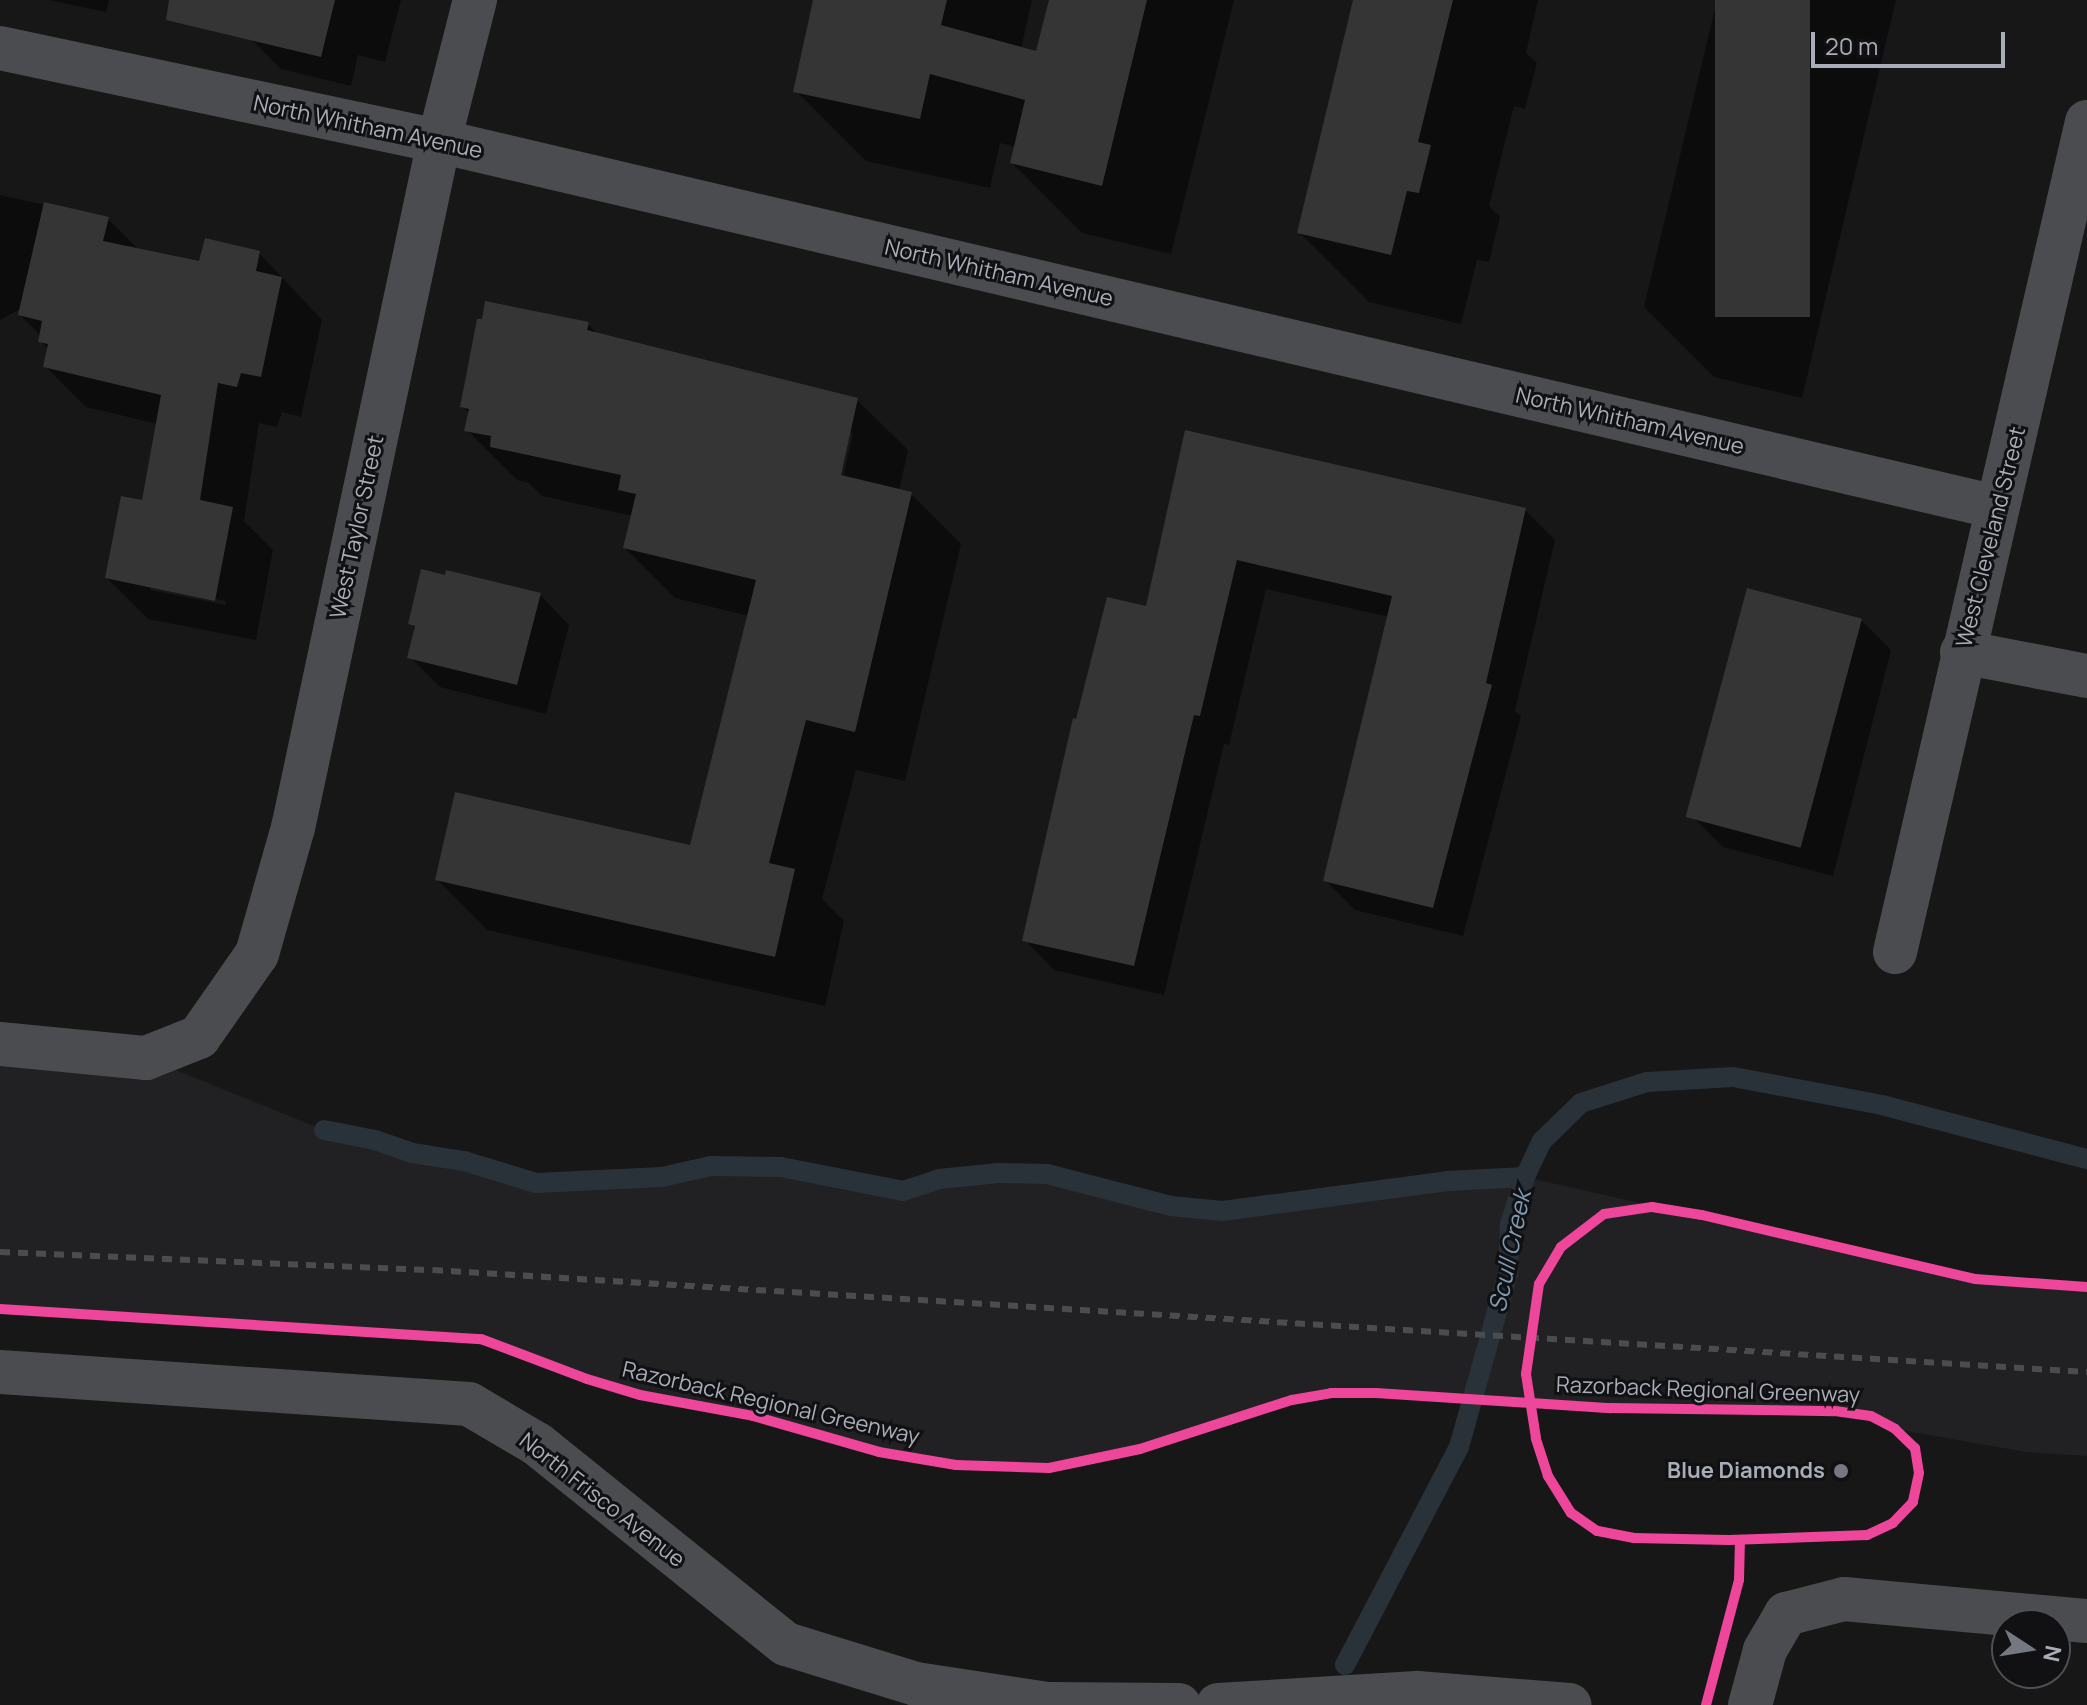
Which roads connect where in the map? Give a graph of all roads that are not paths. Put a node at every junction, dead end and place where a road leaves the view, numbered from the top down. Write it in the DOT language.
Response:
graph roads {
  1 [pos="475,0"];
  2 [pos="0,48"];
  3 [pos="2087,122"];
  4 [pos="439,141"];
  5 [pos="1996,507"];
  6 [pos="1962,652"];
  7 [pos="2087,676"];
  8 [pos="1895,952"];
  9 [pos="0,1044"];
  10 [pos="0,1372"];
  11 [pos="2087,1621"];
  12 [pos="1179,1705"];
  13 [pos="1218,1705"];
  14 [pos="1570,1705"];
  15 [pos="1750,1705"];
  1 -- 4 [label="street, West Taylor Street"];
  2 -- 4 [label="street, North Whitham Avenue"];
  3 -- 5 [label="street, West Cleveland Street"];
  4 -- 5 [label="street, North Whitham Avenue"];
  4 -- 9 [label="street, West Taylor Street"];
  5 -- 6 [label="street, West Cleveland Street"];
  6 -- 7 [label="street"];
  6 -- 8 [label="street, West Cleveland Street"];
  10 -- 12 [label="street, North Frisco Avenue"];
  11 -- 15 [label="street"];
  13 -- 14 [label="street"];
}
